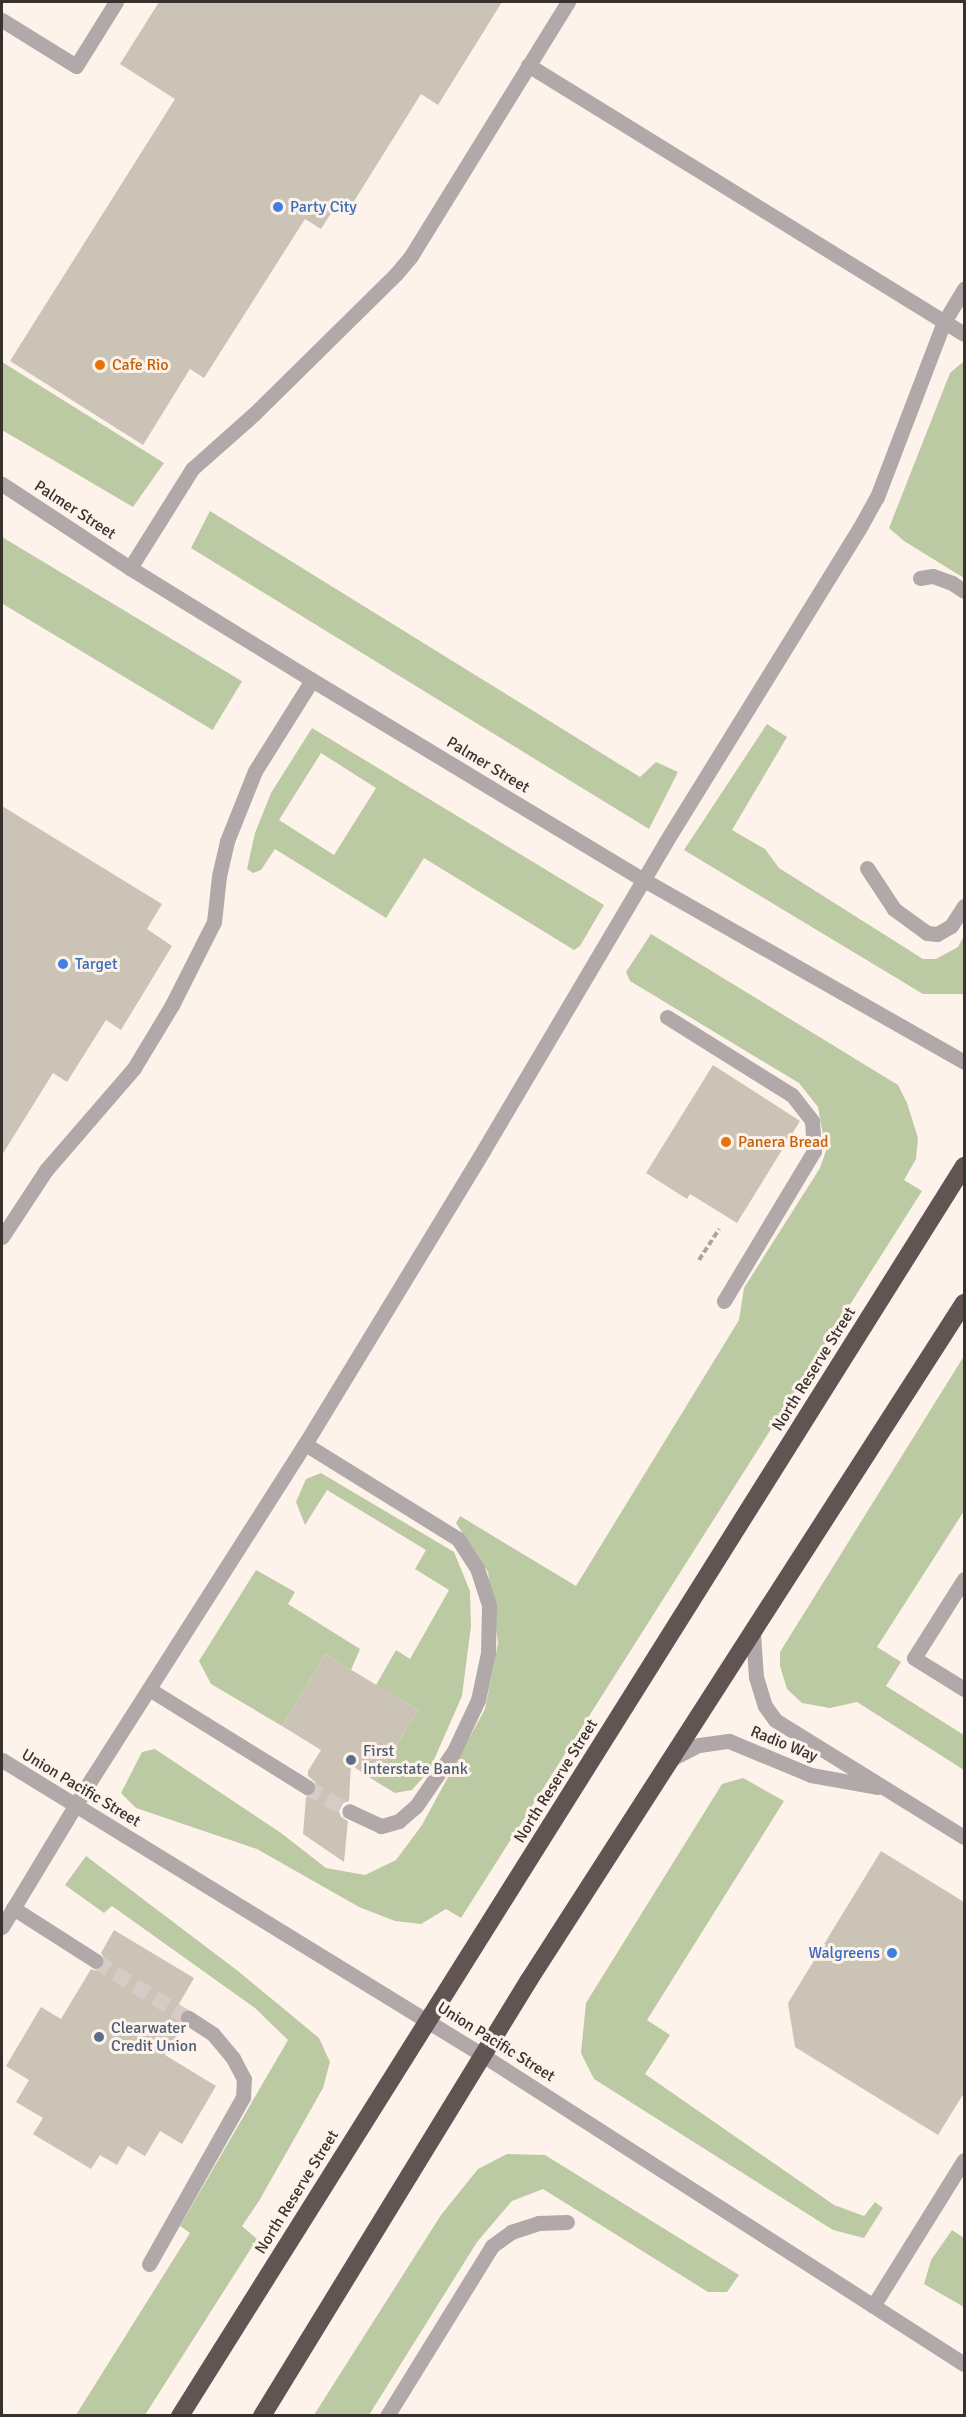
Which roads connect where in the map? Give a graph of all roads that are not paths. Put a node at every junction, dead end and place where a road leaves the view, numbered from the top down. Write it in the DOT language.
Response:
graph roads {
  1 [pos="116,2"];
  2 [pos="568,2"];
  3 [pos="2,20"];
  4 [pos="528,65"];
  5 [pos="964,289"];
  6 [pos="944,322"];
  7 [pos="964,334"];
  8 [pos="2,484"];
  9 [pos="130,568"];
  10 [pos="920,578"];
  11 [pos="964,591"];
  12 [pos="312,680"];
  13 [pos="867,868"];
  14 [pos="644,880"];
  15 [pos="964,906"];
  16 [pos="667,1017"];
  17 [pos="964,1062"];
  18 [pos="964,1167"];
  19 [pos="2,1237"];
  20 [pos="724,1301"];
  21 [pos="964,1303"];
  22 [pos="305,1443"];
  23 [pos="964,1579"];
  24 [pos="753,1634"];
  25 [pos="148,1689"];
  26 [pos="964,1689"];
  27 [pos="672,1759"];
  28 [pos="2,1760"];
  29 [pos="307,1787"];
  30 [pos="886,1788"];
  31 [pos="75,1805"];
  32 [pos="349,1811"];
  33 [pos="964,1837"];
  34 [pos="13,1908"];
  35 [pos="2,1927"];
  36 [pos="96,1961"];
  37 [pos="188,2018"];
  38 [pos="428,2021"];
  39 [pos="484,2056"];
  40 [pos="964,2160"];
  41 [pos="567,2222"];
  42 [pos="149,2264"];
  43 [pos="873,2306"];
  44 [pos="964,2364"];
  45 [pos="180,2415"];
  46 [pos="262,2415"];
  47 [pos="387,2415"];
  1 -- 3 [label="street"];
  2 -- 4 [label="street"];
  4 -- 6 [label="street"];
  4 -- 9 [label="street"];
  5 -- 6 [label="street"];
  6 -- 7 [label="street"];
  6 -- 14 [label="street"];
  8 -- 9 [label="street, Palmer Street"];
  9 -- 12 [label="street, Palmer Street"];
  10 -- 11 [label="street"];
  12 -- 14 [label="street, Palmer Street"];
  12 -- 19 [label="street"];
  13 -- 15 [label="street"];
  14 -- 17 [label="street, Palmer Street"];
  14 -- 22 [label="street"];
  16 -- 20 [label="street"];
  18 -- 38 [label="highway, North Reserve Street"];
  21 -- 24 [label="highway"];
  22 -- 25 [label="street"];
  22 -- 32 [label="street"];
  23 -- 26 [label="street"];
  24 -- 27 [label="highway"];
  24 -- 30 [label="street, Radio Way"];
  25 -- 29 [label="street"];
  25 -- 31 [label="street"];
  27 -- 30 [label="street, Radio Way"];
  27 -- 39 [label="highway"];
  28 -- 31 [label="street, Union Pacific Street"];
  30 -- 33 [label="street, Radio Way"];
  31 -- 34 [label="street"];
  31 -- 38 [label="street, Union Pacific Street"];
  34 -- 35 [label="street"];
  34 -- 36 [label="street"];
  37 -- 42 [label="street"];
  38 -- 39 [label="street, Union Pacific Street"];
  38 -- 45 [label="highway, North Reserve Street"];
  39 -- 43 [label="street, Union Pacific Street"];
  39 -- 46 [label="highway"];
  40 -- 43 [label="street"];
  41 -- 47 [label="street"];
  43 -- 44 [label="street, Union Pacific Street"];
}
